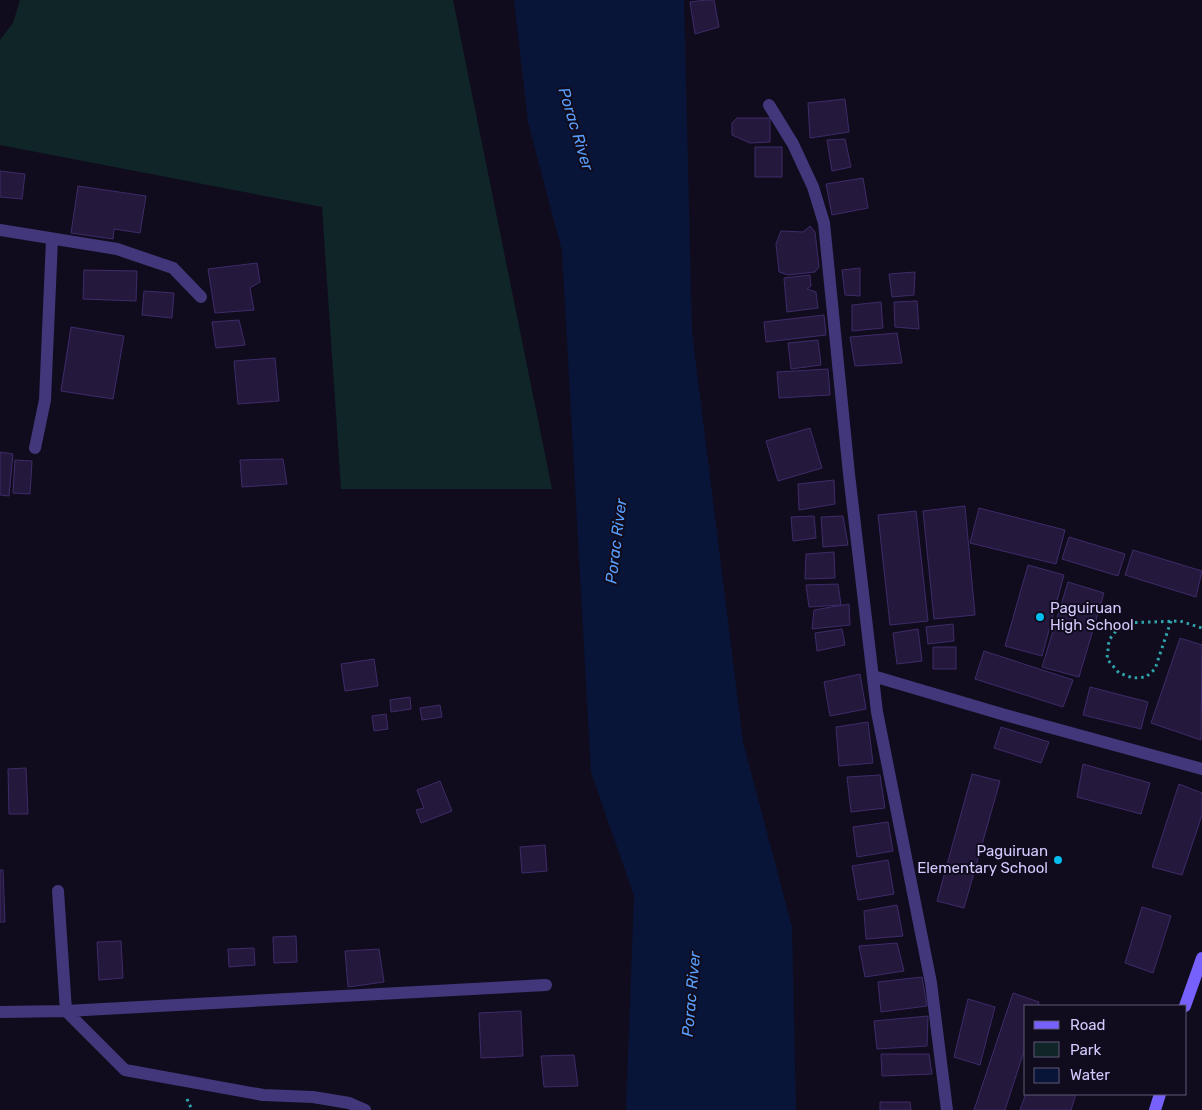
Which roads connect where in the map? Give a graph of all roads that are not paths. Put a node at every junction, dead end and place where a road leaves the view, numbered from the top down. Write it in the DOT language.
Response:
graph roads {
  1 [pos="769,105"];
  2 [pos="0,230"];
  3 [pos="52,239"];
  4 [pos="201,297"];
  5 [pos="35,448"];
  6 [pos="873,676"];
  7 [pos="1202,769"];
  8 [pos="58,891"];
  9 [pos="1202,958"];
  10 [pos="546,985"];
  11 [pos="1185,1005"];
  12 [pos="66,1011"];
  13 [pos="0,1012"];
  14 [pos="1160,1095"];
  15 [pos="365,1110"];
  16 [pos="947,1110"];
  17 [pos="1155,1110"];
  1 -- 6 [label="street"];
  2 -- 3 [label="street"];
  3 -- 4 [label="street"];
  3 -- 5 [label="street"];
  6 -- 7 [label="street"];
  6 -- 16 [label="street"];
  8 -- 12 [label="street"];
  9 -- 11 [label="street"];
  10 -- 12 [label="street"];
  12 -- 13 [label="street"];
  12 -- 15 [label="street"];
  14 -- 17 [label="street"];
}
